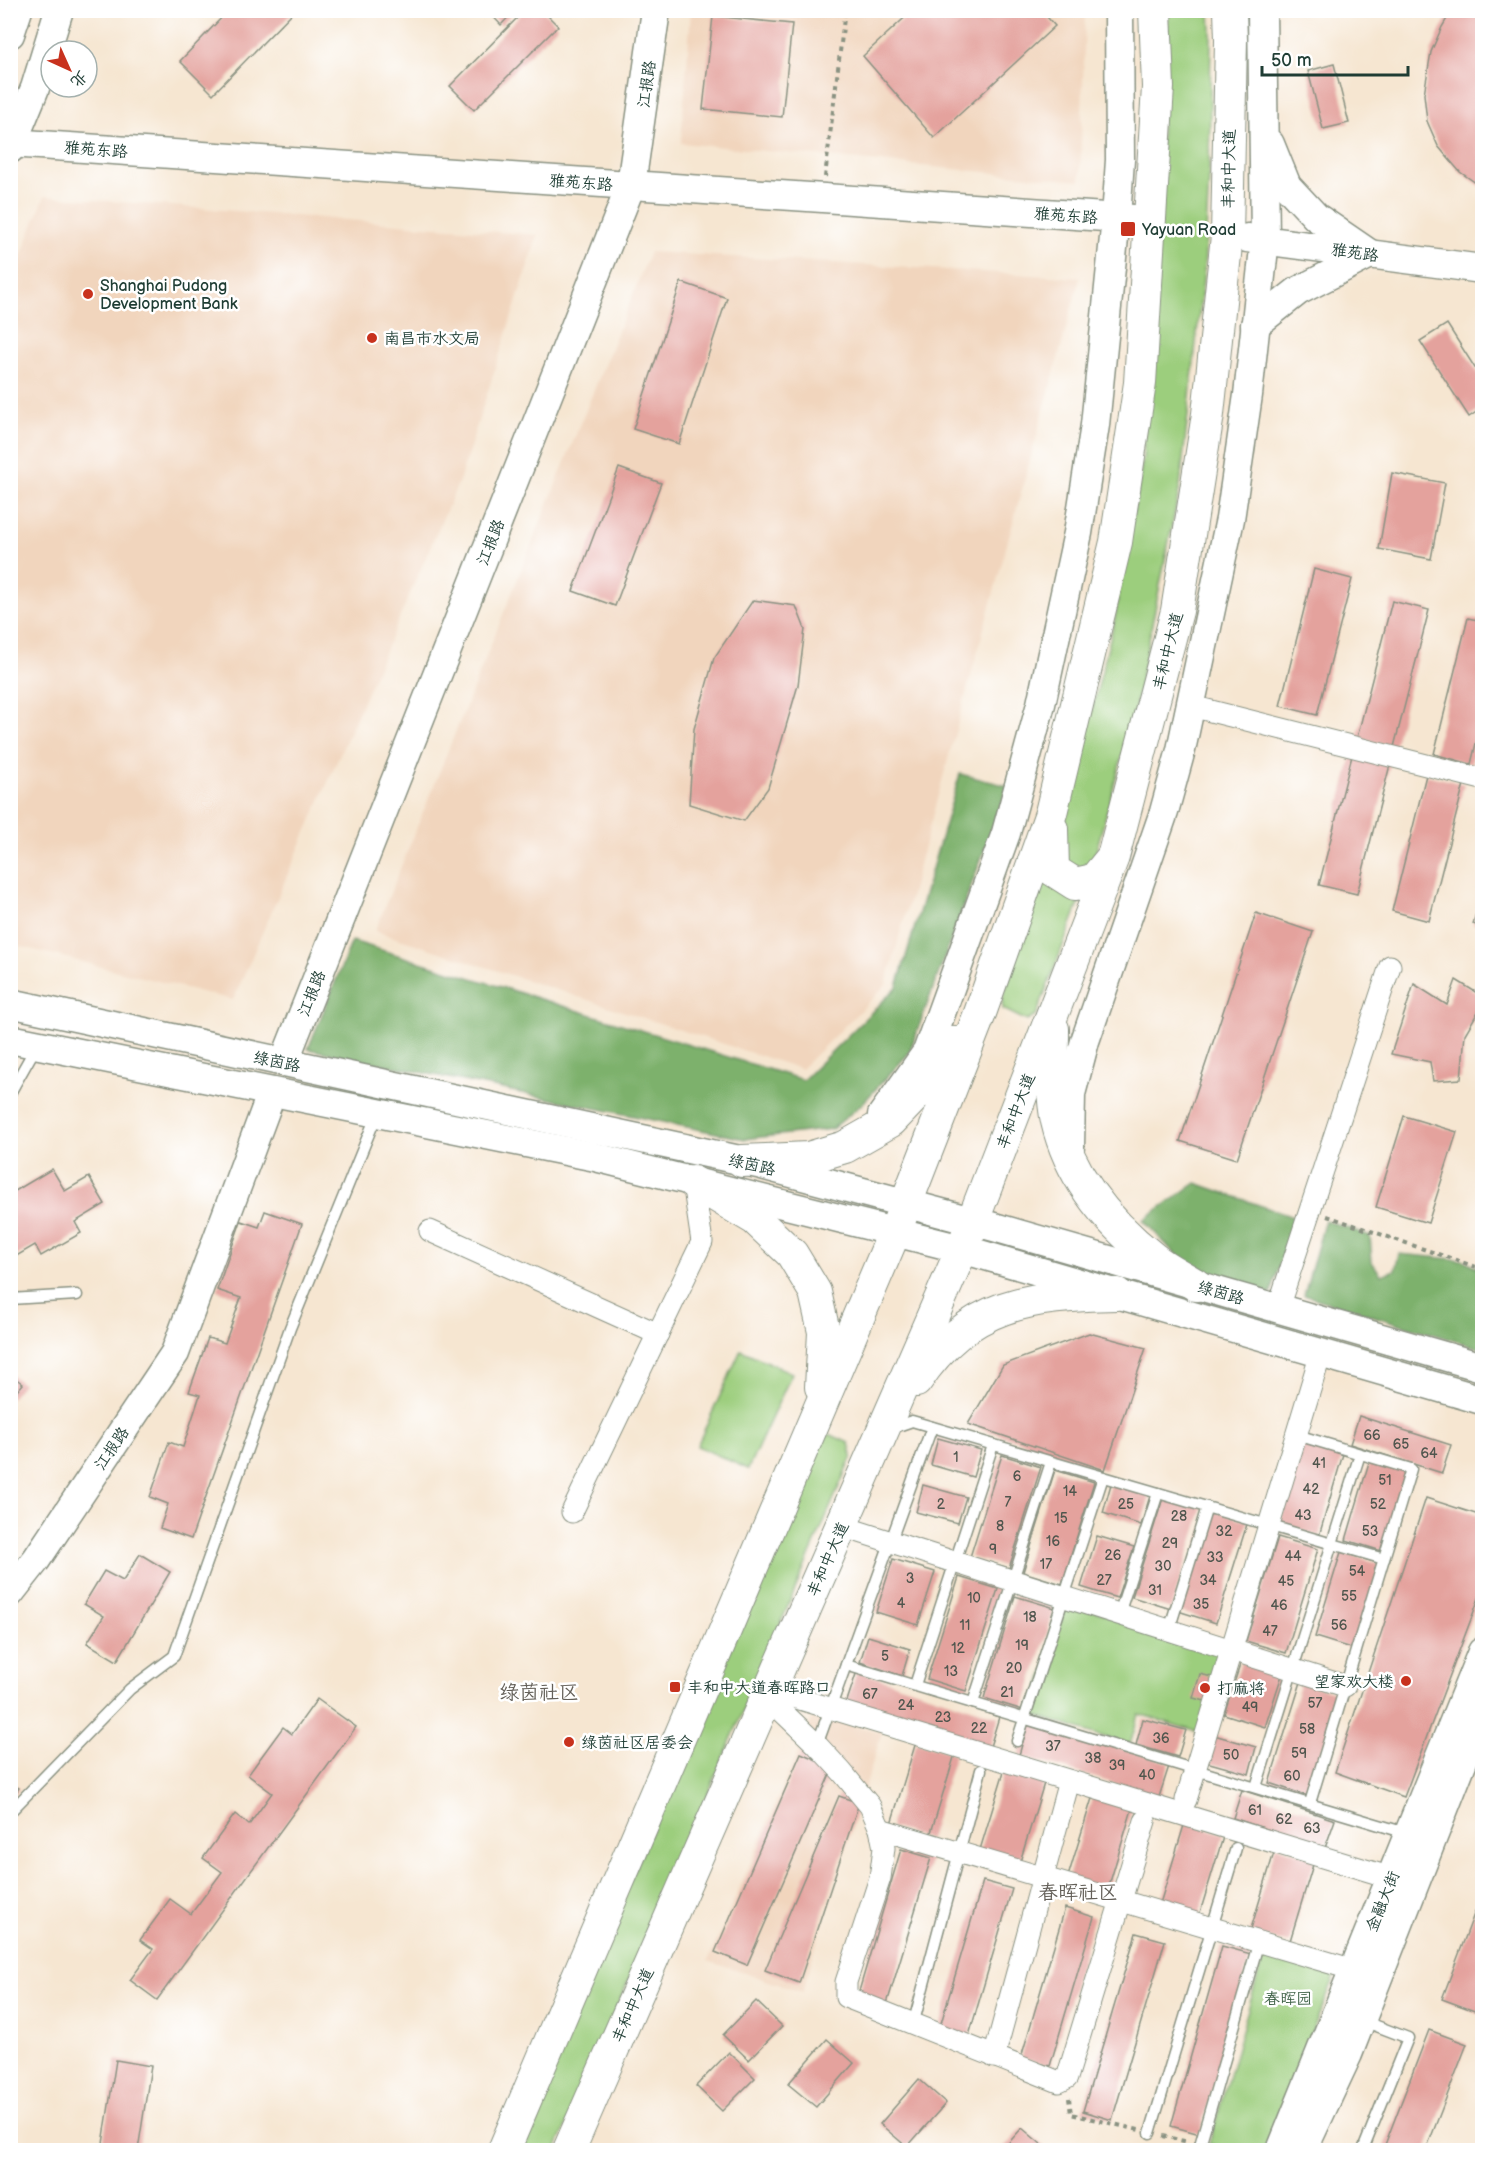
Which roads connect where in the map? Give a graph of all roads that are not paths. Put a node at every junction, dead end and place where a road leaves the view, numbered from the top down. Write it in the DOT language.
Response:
graph roads {
  1 [pos="18,10"];
  2 [pos="59,10"];
  3 [pos="656,10"];
  4 [pos="1119,10"];
  5 [pos="1155,10"];
  6 [pos="1230,10"];
  7 [pos="1262,10"];
  8 [pos="10,34"];
  9 [pos="1264,128"];
  10 [pos="11,145"];
  11 [pos="631,185"];
  12 [pos="1116,218"];
  13 [pos="1151,220"];
  14 [pos="1227,236"];
  15 [pos="1264,239"];
  16 [pos="1370,254"];
  17 [pos="1482,269"];
  18 [pos="1255,325"];
  19 [pos="1191,706"];
  20 [pos="1482,779"];
  21 [pos="1051,813"];
  22 [pos="1113,857"];
  23 [pos="1390,966"];
  24 [pos="989,988"];
  25 [pos="10,1003"];
  26 [pos="1053,1013"];
  27 [pos="24,1042"];
  28 [pos="284,1062"];
  29 [pos="272,1092"];
  30 [pos="10,1093"];
  31 [pos="377,1113"];
  32 [pos="868,1134"];
  33 [pos="742,1161"];
  34 [pos="1070,1161"];
  35 [pos="693,1182"];
  36 [pos="906,1203"];
  37 [pos="430,1232"];
  38 [pos="894,1233"];
  39 [pos="968,1235"];
  40 [pos="1196,1285"];
  41 [pos="1117,1294"];
  42 [pos="77,1295"];
  43 [pos="10,1299"];
  44 [pos="1278,1308"];
  45 [pos="658,1334"];
  46 [pos="1321,1353"];
  47 [pos="1480,1366"];
  48 [pos="1482,1400"];
  49 [pos="820,1408"];
  50 [pos="933,1427"];
  51 [pos="882,1432"];
  52 [pos="1297,1435"];
  53 [pos="993,1445"];
  54 [pos="1360,1454"];
  55 [pos="1051,1462"];
  56 [pos="1103,1477"];
  57 [pos="1158,1493"];
  58 [pos="1207,1507"];
  59 [pos="572,1512"];
  60 [pos="1269,1524"];
  61 [pos="841,1526"];
  62 [pos="891,1542"];
  63 [pos="1332,1544"];
  64 [pos="1384,1559"];
  65 [pos="955,1562"];
  66 [pos="1013,1581"];
  67 [pos="10,1593"];
  68 [pos="1065,1597"];
  69 [pos="1119,1614"];
  70 [pos="1169,1630"];
  71 [pos="1232,1650"];
  72 [pos="1482,1652"];
  73 [pos="846,1665"];
  74 [pos="1293,1669"];
  75 [pos="915,1685"];
  76 [pos="1345,1686"];
  77 [pos="768,1694"];
  78 [pos="973,1703"];
  79 [pos="830,1708"];
  80 [pos="1482,1712"];
  81 [pos="1024,1718"];
  82 [pos="1017,1741"];
  83 [pos="817,1745"];
  84 [pos="1195,1769"];
  85 [pos="981,1770"];
  86 [pos="1069,1780"];
  87 [pos="1256,1787"];
  88 [pos="1186,1800"];
  89 [pos="1310,1803"];
  90 [pos="10,1812"];
  91 [pos="1145,1821"];
  92 [pos="880,1829"];
  93 [pos="1409,1834"];
  94 [pos="1236,1848"];
  95 [pos="959,1852"];
  96 [pos="1043,1877"];
  97 [pos="1388,1887"];
  98 [pos="1120,1899"];
  99 [pos="1212,1927"];
  100 [pos="1259,1941"];
  101 [pos="1354,1970"];
  102 [pos="1361,2020"];
  103 [pos="913,2025"];
  104 [pos="994,2057"];
  105 [pos="1150,2133"];
  106 [pos="1200,2145"];
  107 [pos="504,2151"];
  108 [pos="569,2151"];
  109 [pos="1281,2151"];
  110 [pos="1303,2151"];
  111 [pos="1363,2151"];
  1 -- 8 [label="main road"];
  2 -- 10 [label="main road"];
  3 -- 11 [label="main road, 江报路"];
  4 -- 12 [label="main road"];
  5 -- 13 [label="main road"];
  6 -- 14 [label="main road, 丰和中大道"];
  7 -- 9 [label="main road"];
  9 -- 15 [label="main road"];
  9 -- 16 [label="main road"];
  10 -- 11 [label="main road, 雅苑东路"];
  11 -- 12 [label="main road, 雅苑东路"];
  11 -- 28 [label="main road, 江报路"];
  12 -- 13 [label="main road, 雅苑东路"];
  12 -- 32 [label="main road"];
  13 -- 21 [label="main road"];
  14 -- 15 [label="main road, 雅苑路"];
  14 -- 22 [label="main road, 丰和中大道"];
  15 -- 16 [label="main road, 雅苑路"];
  15 -- 18 [label="main road"];
  16 -- 17 [label="main road, 雅苑路"];
  16 -- 18 [label="main road"];
  18 -- 19 [label="main road"];
  19 -- 20 [label="street"];
  19 -- 34 [label="main road"];
  21 -- 22 [label="main road"];
  21 -- 24 [label="main road"];
  22 -- 26 [label="main road, 丰和中大道"];
  23 -- 44 [label="street"];
  24 -- 32 [label="main road"];
  24 -- 36 [label="main road"];
  25 -- 28 [label="main road, 绿茵路"];
  26 -- 34 [label="main road"];
  26 -- 39 [label="main road, 丰和中大道"];
  27 -- 29 [label="main road, 绿茵路"];
  27 -- 30 [label="lane"];
  28 -- 33 [label="main road, 绿茵路"];
  29 -- 31 [label="main road, 绿茵路"];
  29 -- 67 [label="main road, 江报路"];
  31 -- 35 [label="main road, 绿茵路"];
  31 -- 90 [label="lane"];
  32 -- 33 [label="main road"];
  33 -- 36 [label="main road, 绿茵路"];
  34 -- 40 [label="main road"];
  35 -- 38 [label="main road, 绿茵路"];
  35 -- 45 [label="street"];
  35 -- 49 [label="main road"];
  36 -- 38 [label="main road"];
  36 -- 39 [label="main road, 绿茵路"];
  37 -- 45 [label="street"];
  38 -- 39 [label="main road, 绿茵路"];
  38 -- 49 [label="main road"];
  39 -- 40 [label="main road, 绿茵路"];
  39 -- 41 [label="main road, 绿茵路"];
  39 -- 51 [label="main road, 丰和中大道"];
  40 -- 44 [label="main road, 绿茵路"];
  41 -- 46 [label="main road, 绿茵路"];
  41 -- 51 [label="main road"];
  42 -- 43 [label="lane"];
  44 -- 47 [label="main road, 绿茵路"];
  45 -- 59 [label="street"];
  46 -- 48 [label="main road, 绿茵路"];
  46 -- 52 [label="street"];
  49 -- 107 [label="main road"];
  50 -- 51 [label="lane"];
  50 -- 53 [label="lane"];
  50 -- 62 [label="lane"];
  51 -- 61 [label="main road, 丰和中大道"];
  52 -- 54 [label="lane"];
  52 -- 60 [label="street"];
  53 -- 55 [label="lane"];
  53 -- 65 [label="lane"];
  54 -- 63 [label="lane"];
  54 -- 64 [label="lane"];
  55 -- 56 [label="lane"];
  55 -- 66 [label="lane"];
  56 -- 57 [label="lane"];
  56 -- 68 [label="lane"];
  57 -- 58 [label="lane"];
  57 -- 69 [label="lane"];
  58 -- 60 [label="lane"];
  58 -- 70 [label="lane"];
  60 -- 63 [label="lane"];
  60 -- 71 [label="street"];
  61 -- 62 [label="street"];
  61 -- 77 [label="main road, 丰和中大道"];
  62 -- 65 [label="street"];
  62 -- 73 [label="lane"];
  63 -- 64 [label="lane"];
  63 -- 74 [label="lane"];
  64 -- 76 [label="lane"];
  65 -- 66 [label="street"];
  65 -- 75 [label="lane"];
  66 -- 68 [label="street"];
  66 -- 78 [label="lane"];
  68 -- 69 [label="street"];
  68 -- 81 [label="lane"];
  69 -- 70 [label="street"];
  70 -- 71 [label="street"];
  71 -- 74 [label="street"];
  71 -- 84 [label="street"];
  72 -- 93 [label="main road, 金融大街"];
  73 -- 75 [label="lane"];
  73 -- 79 [label="lane"];
  74 -- 76 [label="street"];
  74 -- 87 [label="lane"];
  75 -- 78 [label="lane"];
  76 -- 89 [label="lane"];
  77 -- 79 [label="street"];
  77 -- 83 [label="street"];
  77 -- 108 [label="main road, 丰和中大道"];
  78 -- 81 [label="lane"];
  79 -- 83 [label="lane"];
  79 -- 86 [label="street"];
  80 -- 102 [label="main road, 金融大街"];
  81 -- 82 [label="lane"];
  81 -- 84 [label="lane"];
  83 -- 92 [label="street"];
  84 -- 87 [label="lane"];
  84 -- 88 [label="street"];
  85 -- 95 [label="lane"];
  86 -- 96 [label="street"];
  86 -- 97 [label="street"];
  87 -- 89 [label="lane"];
  89 -- 93 [label="lane"];
  91 -- 98 [label="street"];
  92 -- 95 [label="street"];
  92 -- 103 [label="street"];
  93 -- 97 [label="main road, 金融大街"];
  94 -- 99 [label="lane"];
  95 -- 96 [label="street"];
  95 -- 103 [label="lane"];
  96 -- 98 [label="street"];
  96 -- 104 [label="street"];
  97 -- 101 [label="main road, 金融大街"];
  98 -- 99 [label="street"];
  98 -- 104 [label="street"];
  99 -- 100 [label="street"];
  99 -- 105 [label="lane"];
  100 -- 101 [label="street"];
  100 -- 106 [label="lane"];
  101 -- 109 [label="main road, 金融大街"];
  102 -- 110 [label="main road, 金融大街"];
  102 -- 111 [label="lane"];
  103 -- 104 [label="street"];
}
